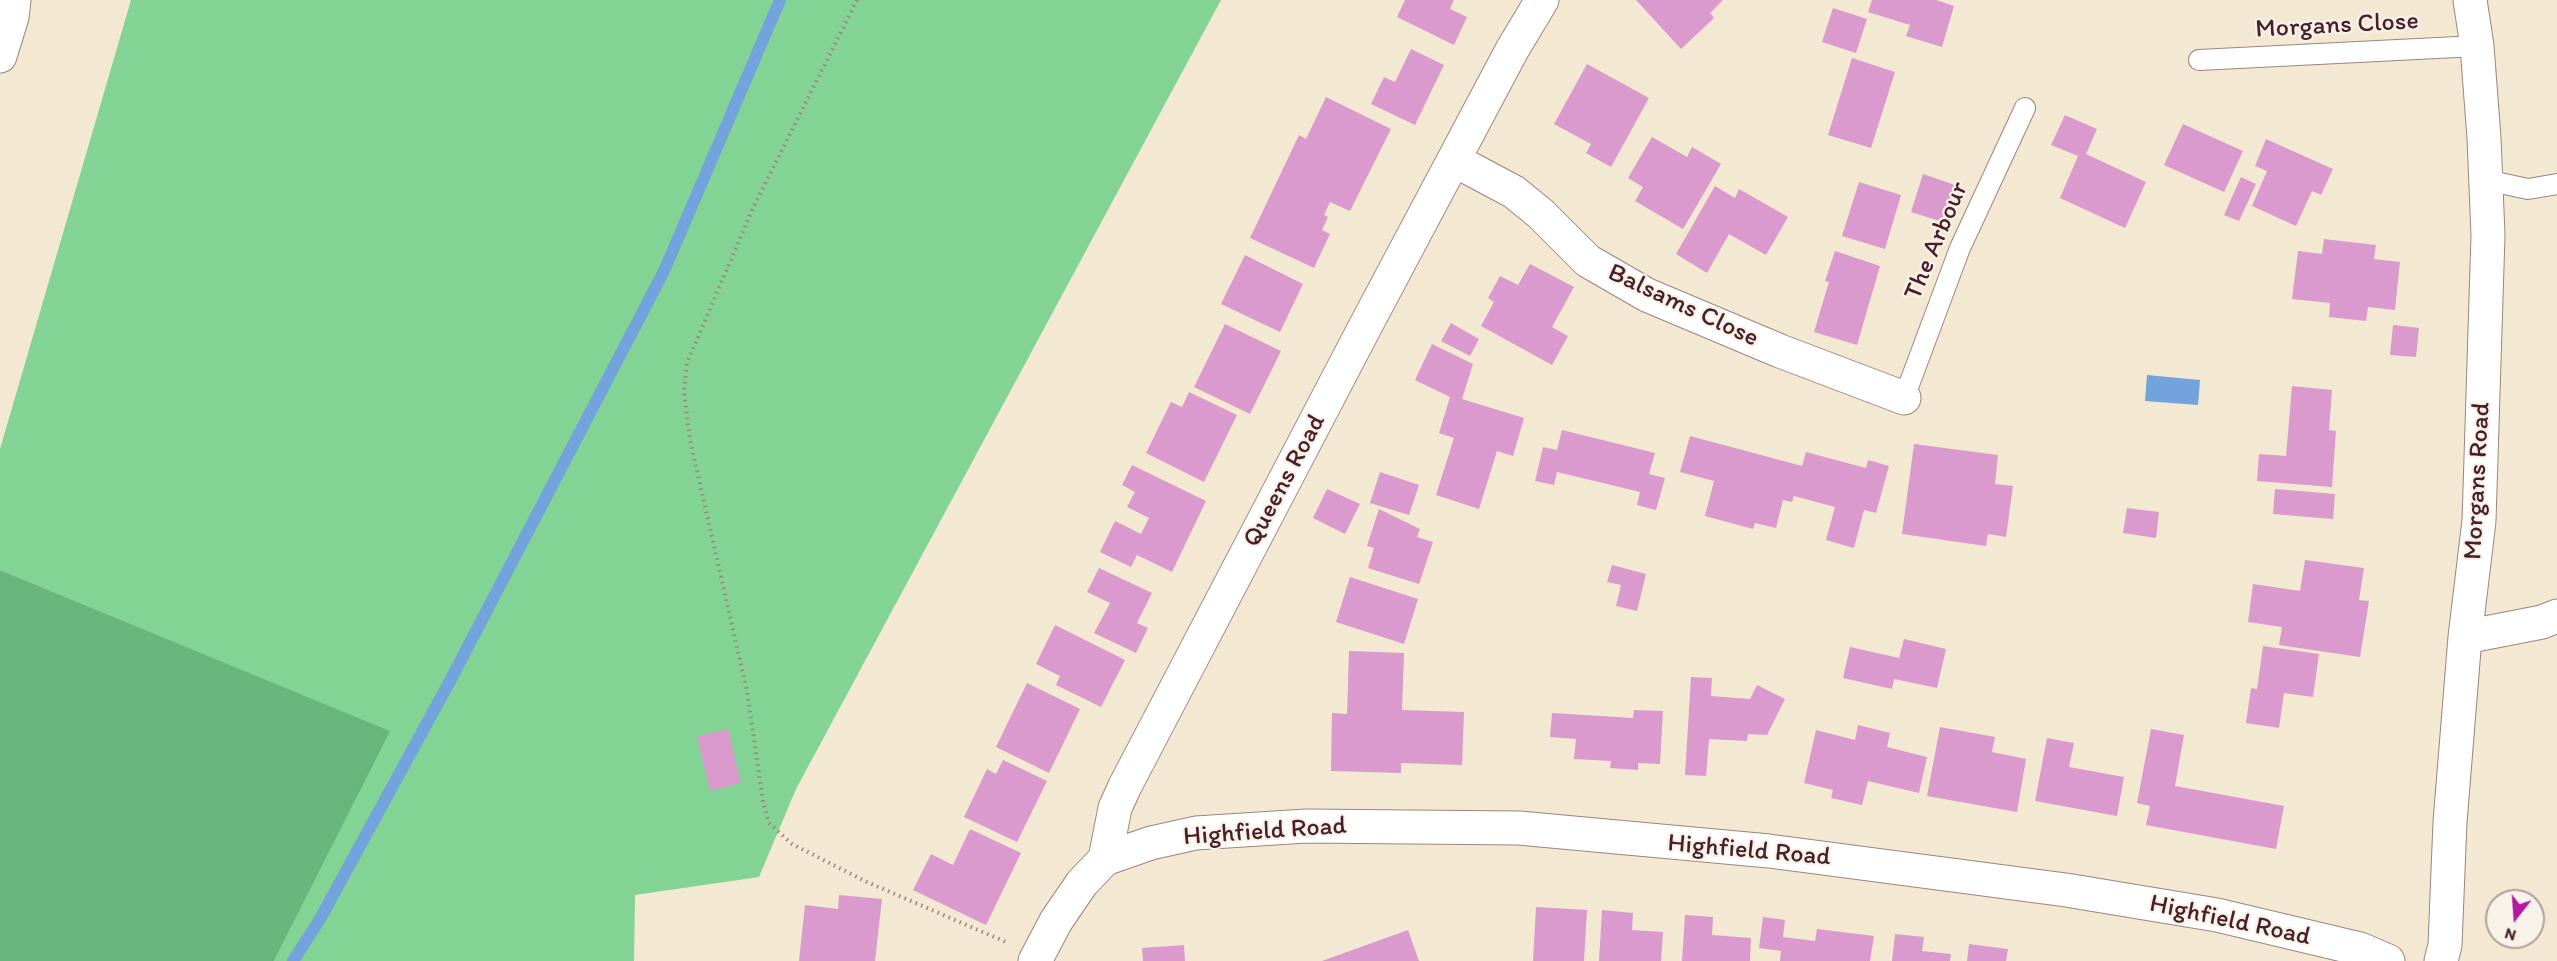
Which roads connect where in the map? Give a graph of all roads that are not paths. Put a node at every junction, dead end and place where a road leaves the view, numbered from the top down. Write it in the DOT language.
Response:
graph roads {
  1 [pos="14,0"];
  2 [pos="1542,0"];
  3 [pos="2470,0"];
  4 [pos="2477,46"];
  5 [pos="0,56"];
  6 [pos="2199,60"];
  7 [pos="2025,108"];
  8 [pos="1454,160"];
  9 [pos="2486,180"];
  10 [pos="2557,184"];
  11 [pos="1904,398"];
  12 [pos="2557,616"];
  13 [pos="2466,637"];
  14 [pos="1105,859"];
  15 [pos="1036,958"];
  16 [pos="2388,961"];
  17 [pos="2441,961"];
  1 -- 5 [label="street"];
  2 -- 8 [label="street, Queens Road"];
  3 -- 4 [label="street, Morgans Road"];
  4 -- 6 [label="lane, Morgans Close"];
  4 -- 9 [label="street, Morgans Road"];
  7 -- 11 [label="lane, The Arbour"];
  8 -- 11 [label="street, Balsams Close"];
  8 -- 14 [label="street, Queens Road"];
  9 -- 10 [label="lane"];
  9 -- 13 [label="street, Morgans Road"];
  12 -- 13 [label="street"];
  13 -- 17 [label="street, Morgans Road"];
  14 -- 15 [label="street"];
  14 -- 16 [label="street, Highfield Road"];
}
